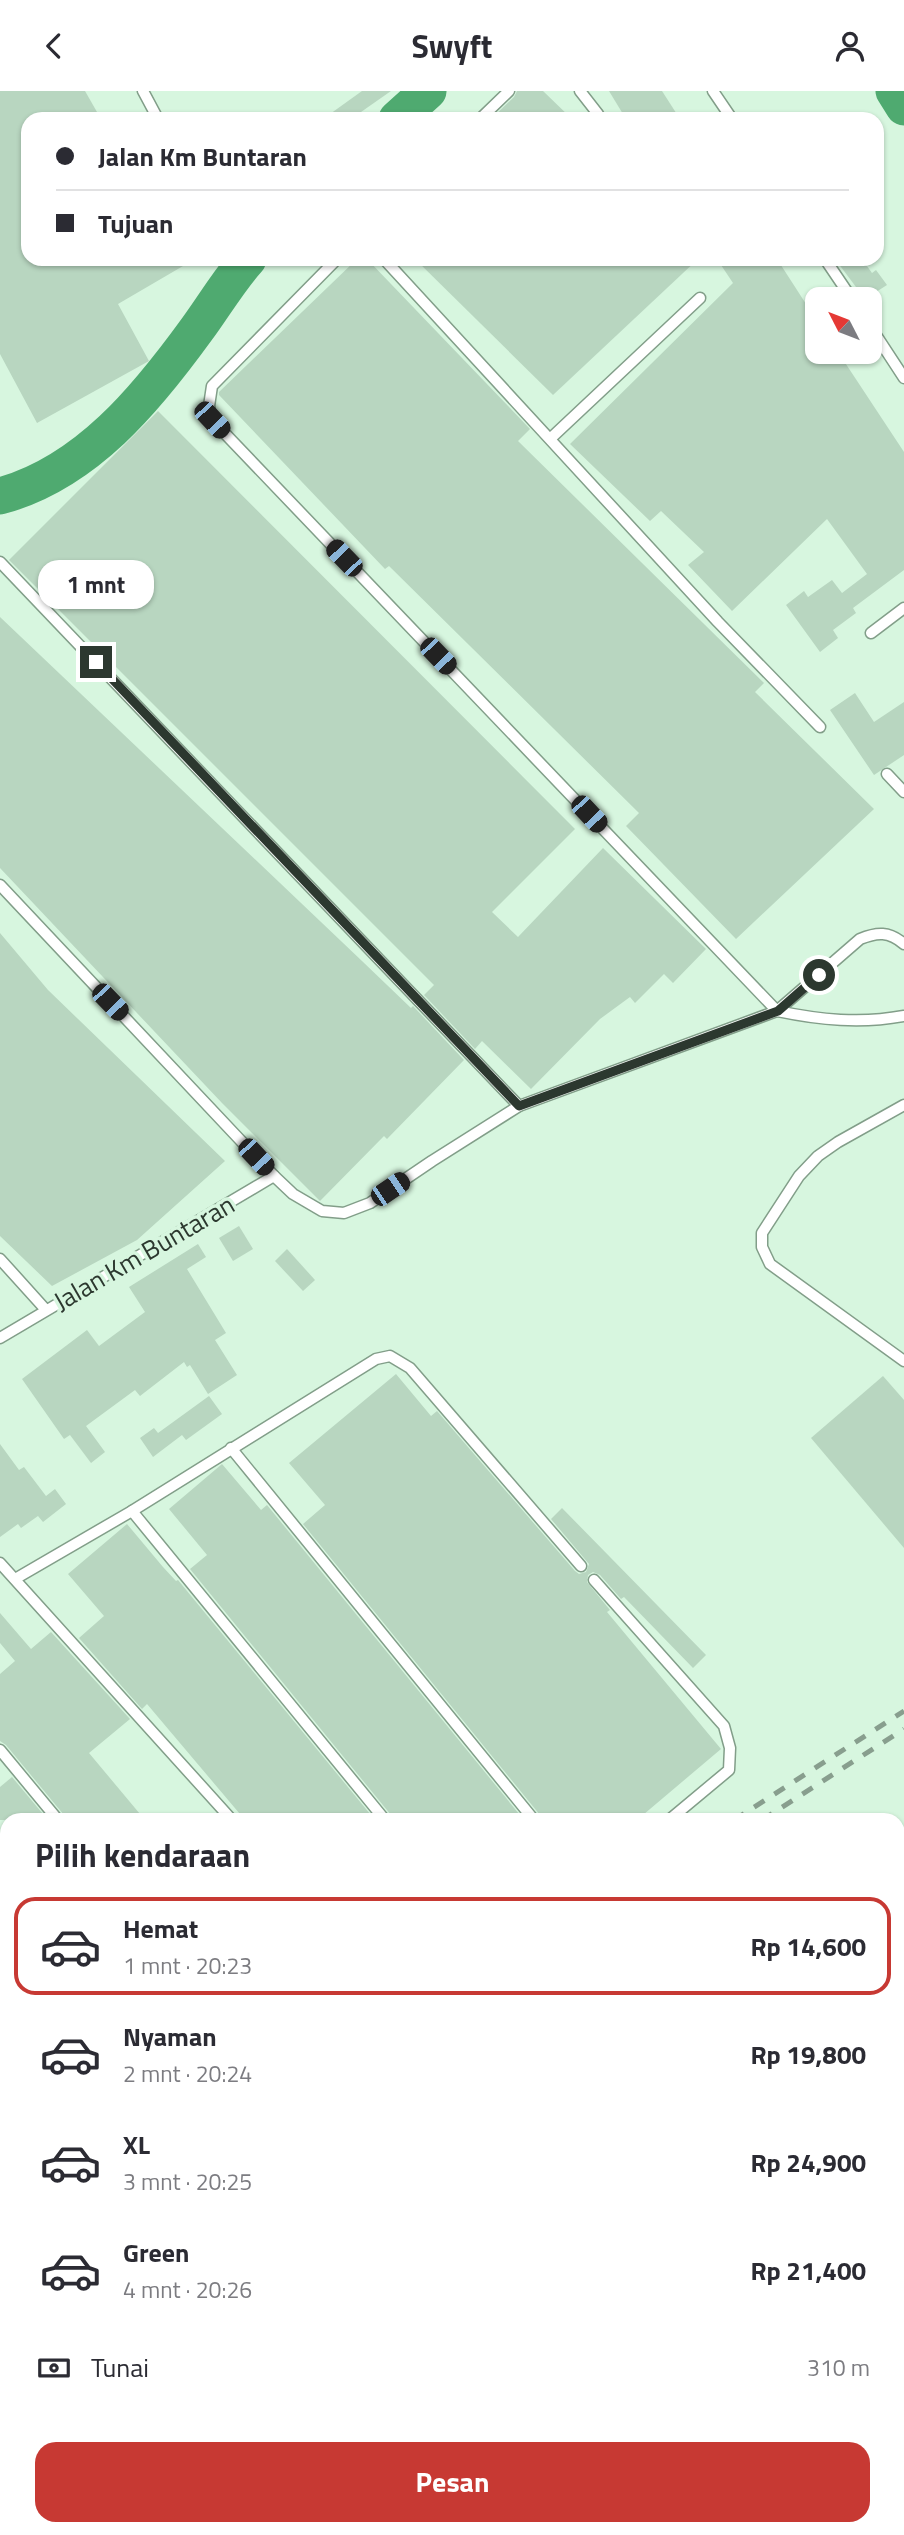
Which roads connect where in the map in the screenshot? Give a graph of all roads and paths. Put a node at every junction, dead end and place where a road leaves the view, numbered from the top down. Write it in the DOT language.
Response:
graph roads {
  1 [pos="143,91"];
  2 [pos="509,91"];
  3 [pos="580,91"];
  4 [pos="713,91"];
  5 [pos="154,112"];
  6 [pos="487,112"];
  7 [pos="596,112"];
  8 [pos="727,112"];
  9 [pos="330,266"];
  10 [pos="390,266"];
  11 [pos="830,266"];
  12 [pos="844,287"];
  13 [pos="700,297"];
  14 [pos="882,344"];
  15 [pos="904,378"];
  16 [pos="551,439"];
  17 [pos="0,562"];
  18 [pos="904,607"];
  19 [pos="871,633"];
  20 [pos="820,727"];
  21 [pos="887,774"];
  22 [pos="904,792"];
  23 [pos="0,885"];
  24 [pos="904,942"];
  25 [pos="778,1011"];
  26 [pos="904,1016"];
  27 [pos="904,1105"];
  28 [pos="519,1106"];
  29 [pos="274,1176"];
  30 [pos="0,1259"];
  31 [pos="46,1310"];
  32 [pos="0,1338"];
  33 [pos="904,1360"];
  34 [pos="231,1448"];
  35 [pos="132,1511"];
  36 [pos="0,1563"];
  37 [pos="581,1566"];
  38 [pos="15,1579"];
  39 [pos="594,1580"];
  40 [pos="2,1755"];
  41 [pos="52,1813"];
  42 [pos="226,1813"];
  43 [pos="379,1813"];
  44 [pos="528,1813"];
  45 [pos="677,1813"];
  1 -- 5 [label="lane"];
  2 -- 6 [label="lane"];
  3 -- 7 [label="lane"];
  4 -- 8 [label="lane"];
  9 -- 25 [label="lane"];
  10 -- 16 [label="lane"];
  11 -- 12 [label="lane"];
  13 -- 16 [label="lane"];
  14 -- 15 [label="lane"];
  16 -- 20 [label="lane"];
  17 -- 28 [label="lane"];
  18 -- 19 [label="lane"];
  21 -- 22 [label="lane"];
  23 -- 29 [label="lane"];
  24 -- 25 [label="lane"];
  25 -- 26 [label="lane"];
  25 -- 28 [label="lane"];
  27 -- 33 [label="lane"];
  28 -- 29 [label="lane"];
  29 -- 31 [label="lane, Jalan Km Buntaran"];
  30 -- 31 [label="lane"];
  31 -- 32 [label="lane, Jalan Km Buntaran"];
  34 -- 35 [label="lane"];
  34 -- 37 [label="lane"];
  34 -- 44 [label="lane"];
  35 -- 38 [label="lane"];
  35 -- 43 [label="lane"];
  36 -- 38 [label="lane"];
  38 -- 42 [label="lane"];
  39 -- 45 [label="lane"];
  40 -- 41 [label="lane"];
}
